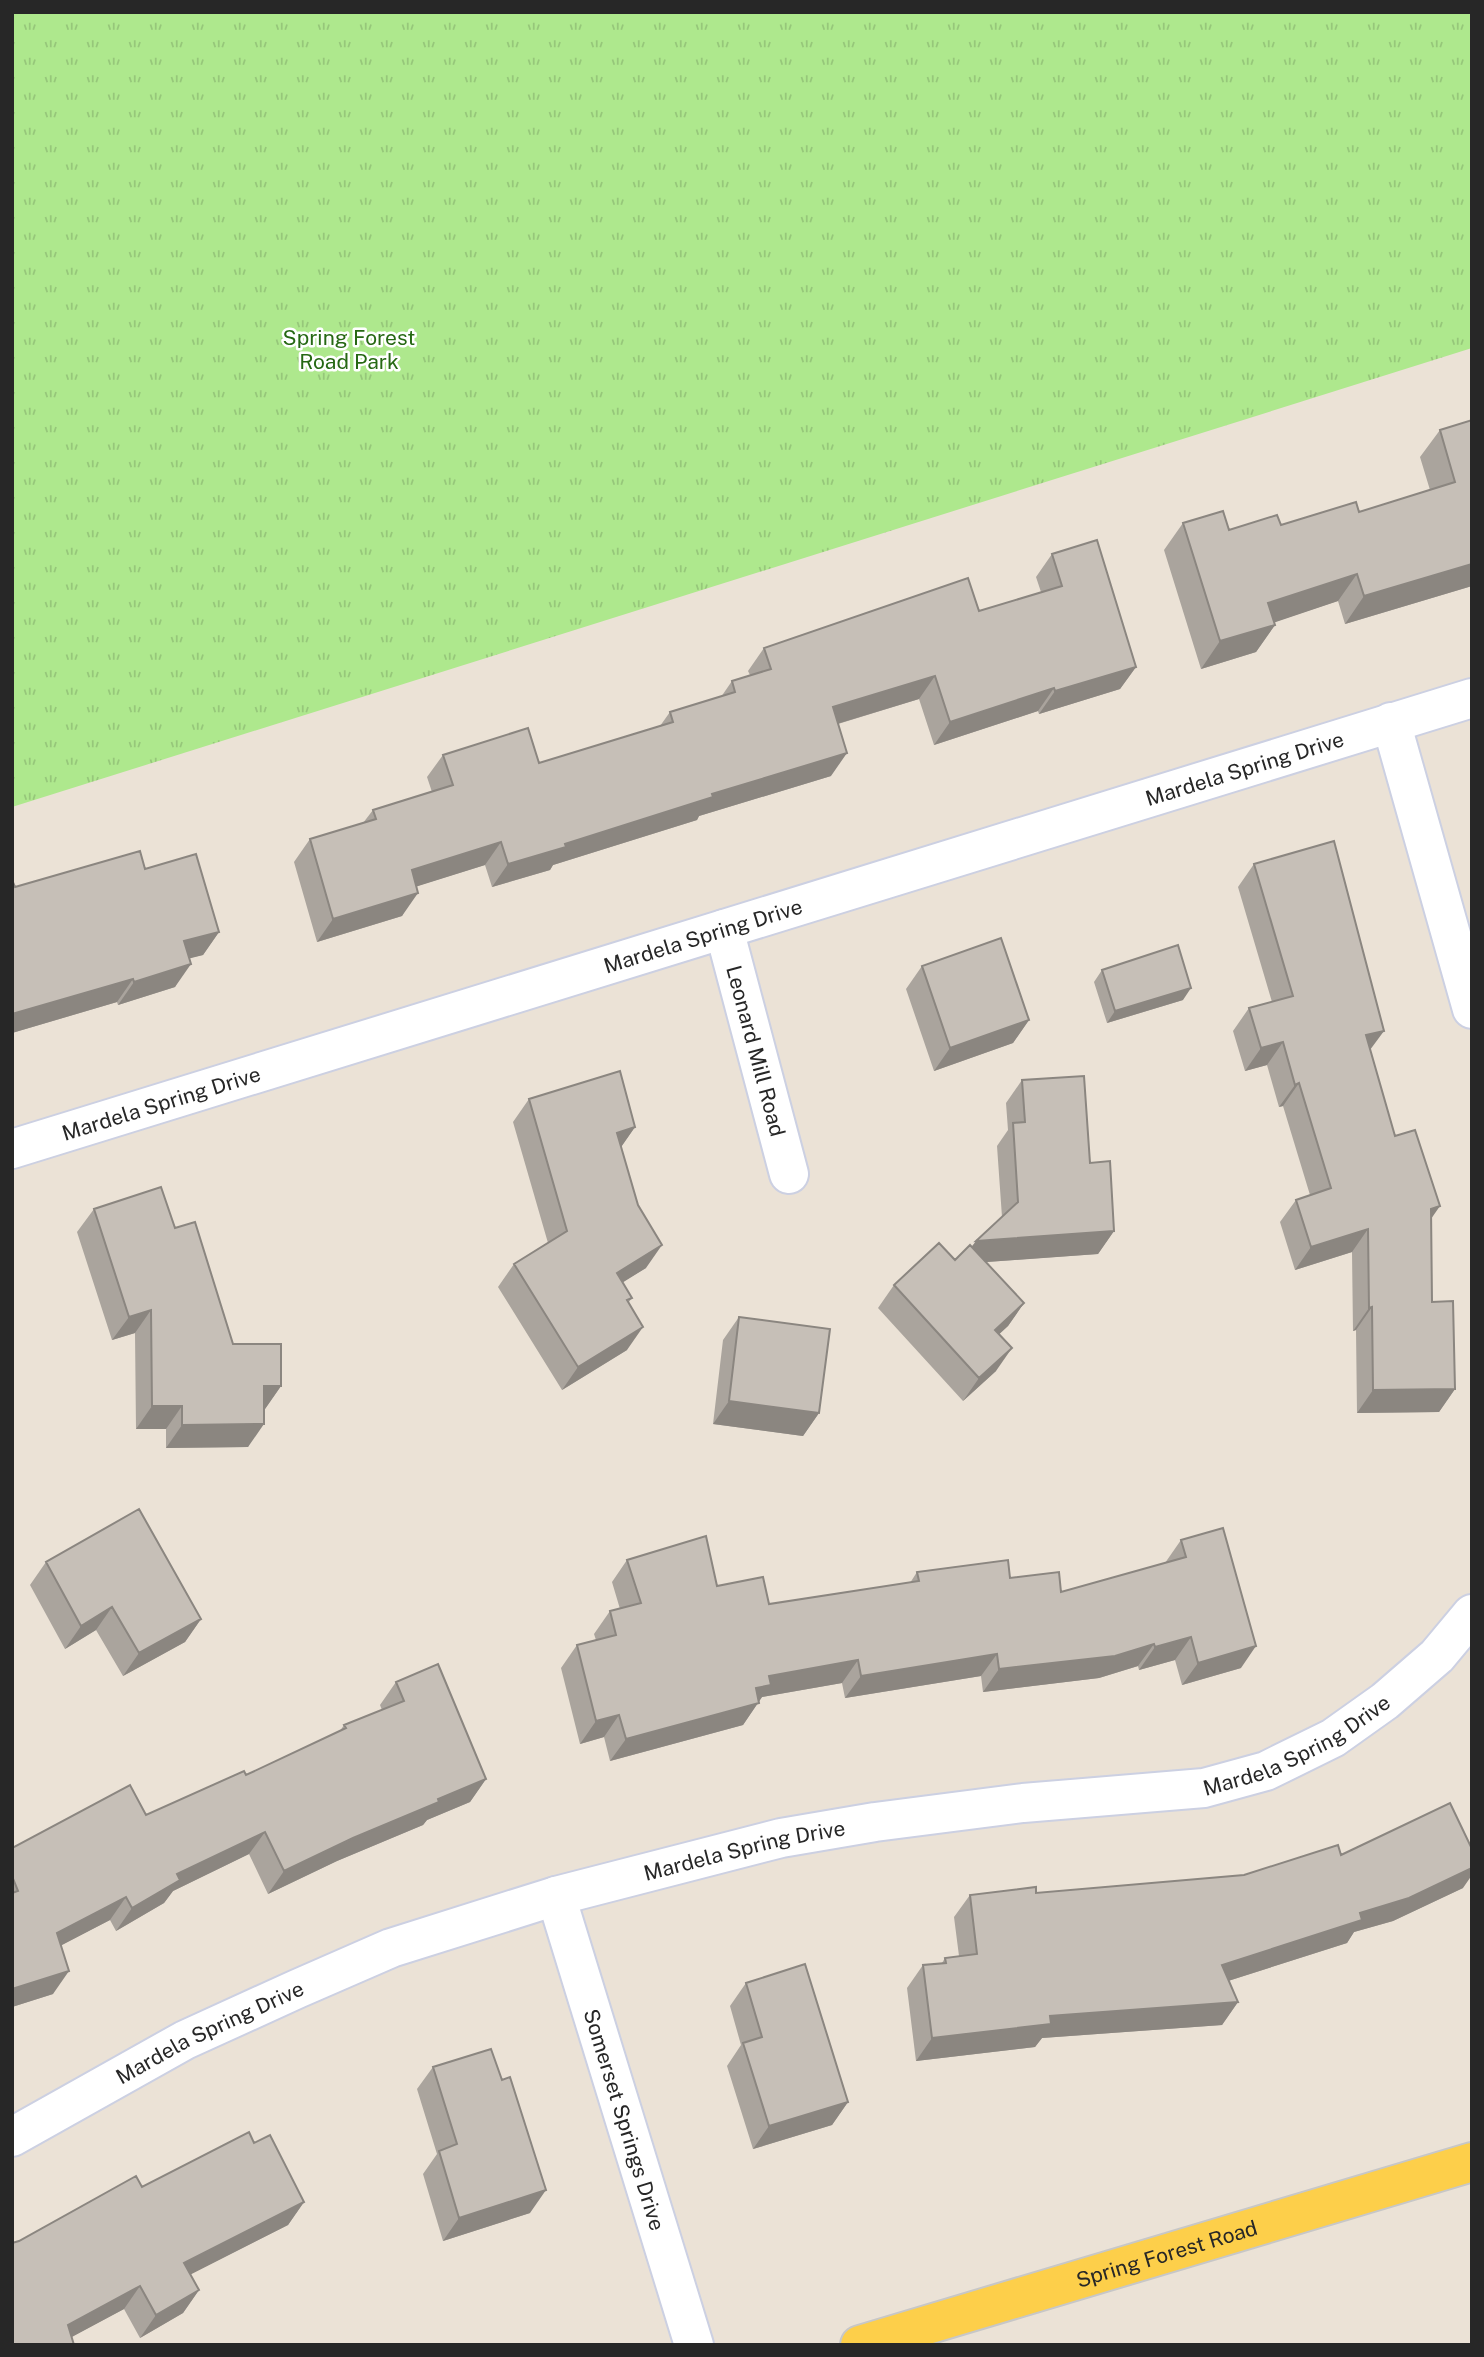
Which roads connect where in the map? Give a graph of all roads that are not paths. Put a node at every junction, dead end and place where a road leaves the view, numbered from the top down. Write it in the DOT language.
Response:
graph roads {
  1 [pos="1472,698"];
  2 [pos="1391,722"];
  3 [pos="724,929"];
  4 [pos="1472,1009"];
  5 [pos="12,1149"];
  6 [pos="789,1174"];
  7 [pos="1472,1614"];
  8 [pos="556,1896"];
  9 [pos="12,2137"];
  10 [pos="1472,2162"];
  11 [pos="694,2345"];
  12 [pos="860,2345"];
  1 -- 2 [label="street, Mardela Spring Drive"];
  2 -- 3 [label="street, Mardela Spring Drive"];
  2 -- 4 [label="street"];
  3 -- 5 [label="street, Mardela Spring Drive"];
  3 -- 6 [label="street, Leonard Mill Road"];
  7 -- 8 [label="street, Mardela Spring Drive"];
  8 -- 9 [label="street, Mardela Spring Drive"];
  8 -- 11 [label="street, Somerset Springs Drive"];
  10 -- 12 [label="main road, Spring Forest Road"];
}
